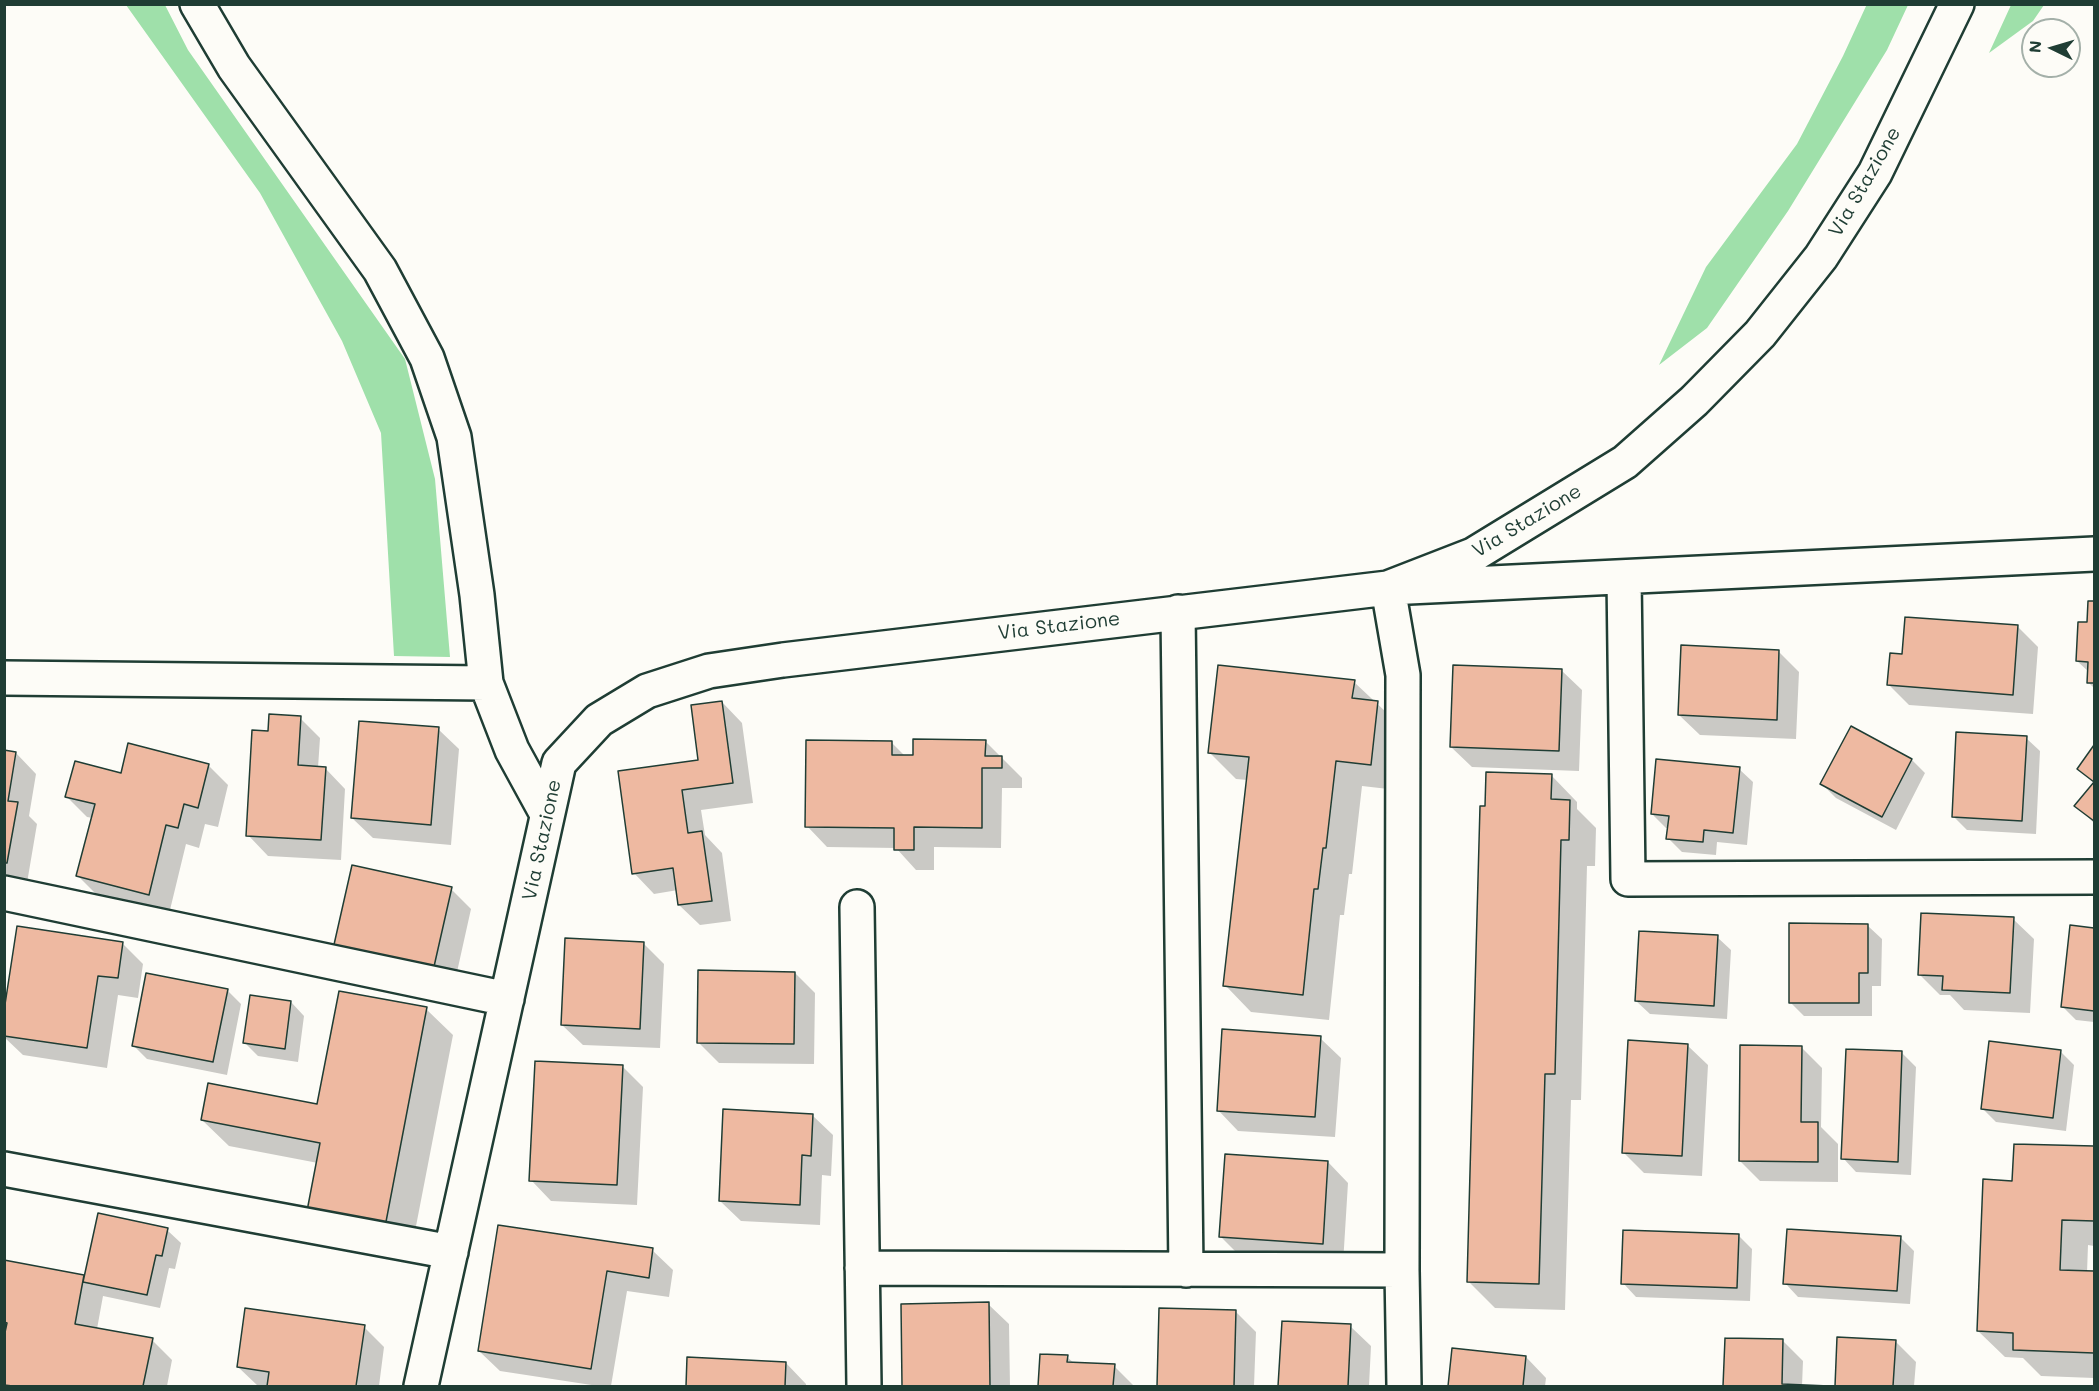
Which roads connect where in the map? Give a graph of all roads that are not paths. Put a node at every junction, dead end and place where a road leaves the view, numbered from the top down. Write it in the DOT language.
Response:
graph roads {
  1 [pos="197,4"];
  2 [pos="1956,4"];
  3 [pos="2094,554"];
  4 [pos="1624,577"];
  5 [pos="1388,588"];
  6 [pos="1178,612"];
  7 [pos="4,678"];
  8 [pos="486,683"];
  9 [pos="547,814"];
  10 [pos="2094,877"];
  11 [pos="4,893"];
  12 [pos="857,907"];
  13 [pos="507,999"];
  14 [pos="4,1169"];
  15 [pos="451,1252"];
  16 [pos="862,1268"];
  17 [pos="1186,1270"];
  18 [pos="1402,1270"];
  19 [pos="421,1386"];
  20 [pos="864,1386"];
  21 [pos="1404,1386"];
  1 -- 8 [label="street"];
  2 -- 5 [label="street, Via Stazione"];
  3 -- 4 [label="street"];
  4 -- 5 [label="street"];
  4 -- 10 [label="street"];
  5 -- 6 [label="street, Via Stazione"];
  5 -- 18 [label="street"];
  6 -- 9 [label="street, Via Stazione"];
  6 -- 17 [label="street"];
  7 -- 8 [label="street"];
  8 -- 9 [label="street"];
  9 -- 13 [label="street, Via Stazione"];
  11 -- 13 [label="street"];
  12 -- 16 [label="street"];
  13 -- 15 [label="street, Via Stazione"];
  14 -- 15 [label="street"];
  15 -- 19 [label="street, Via Stazione"];
  16 -- 17 [label="street"];
  16 -- 20 [label="street"];
  17 -- 18 [label="street"];
  18 -- 21 [label="street"];
}
